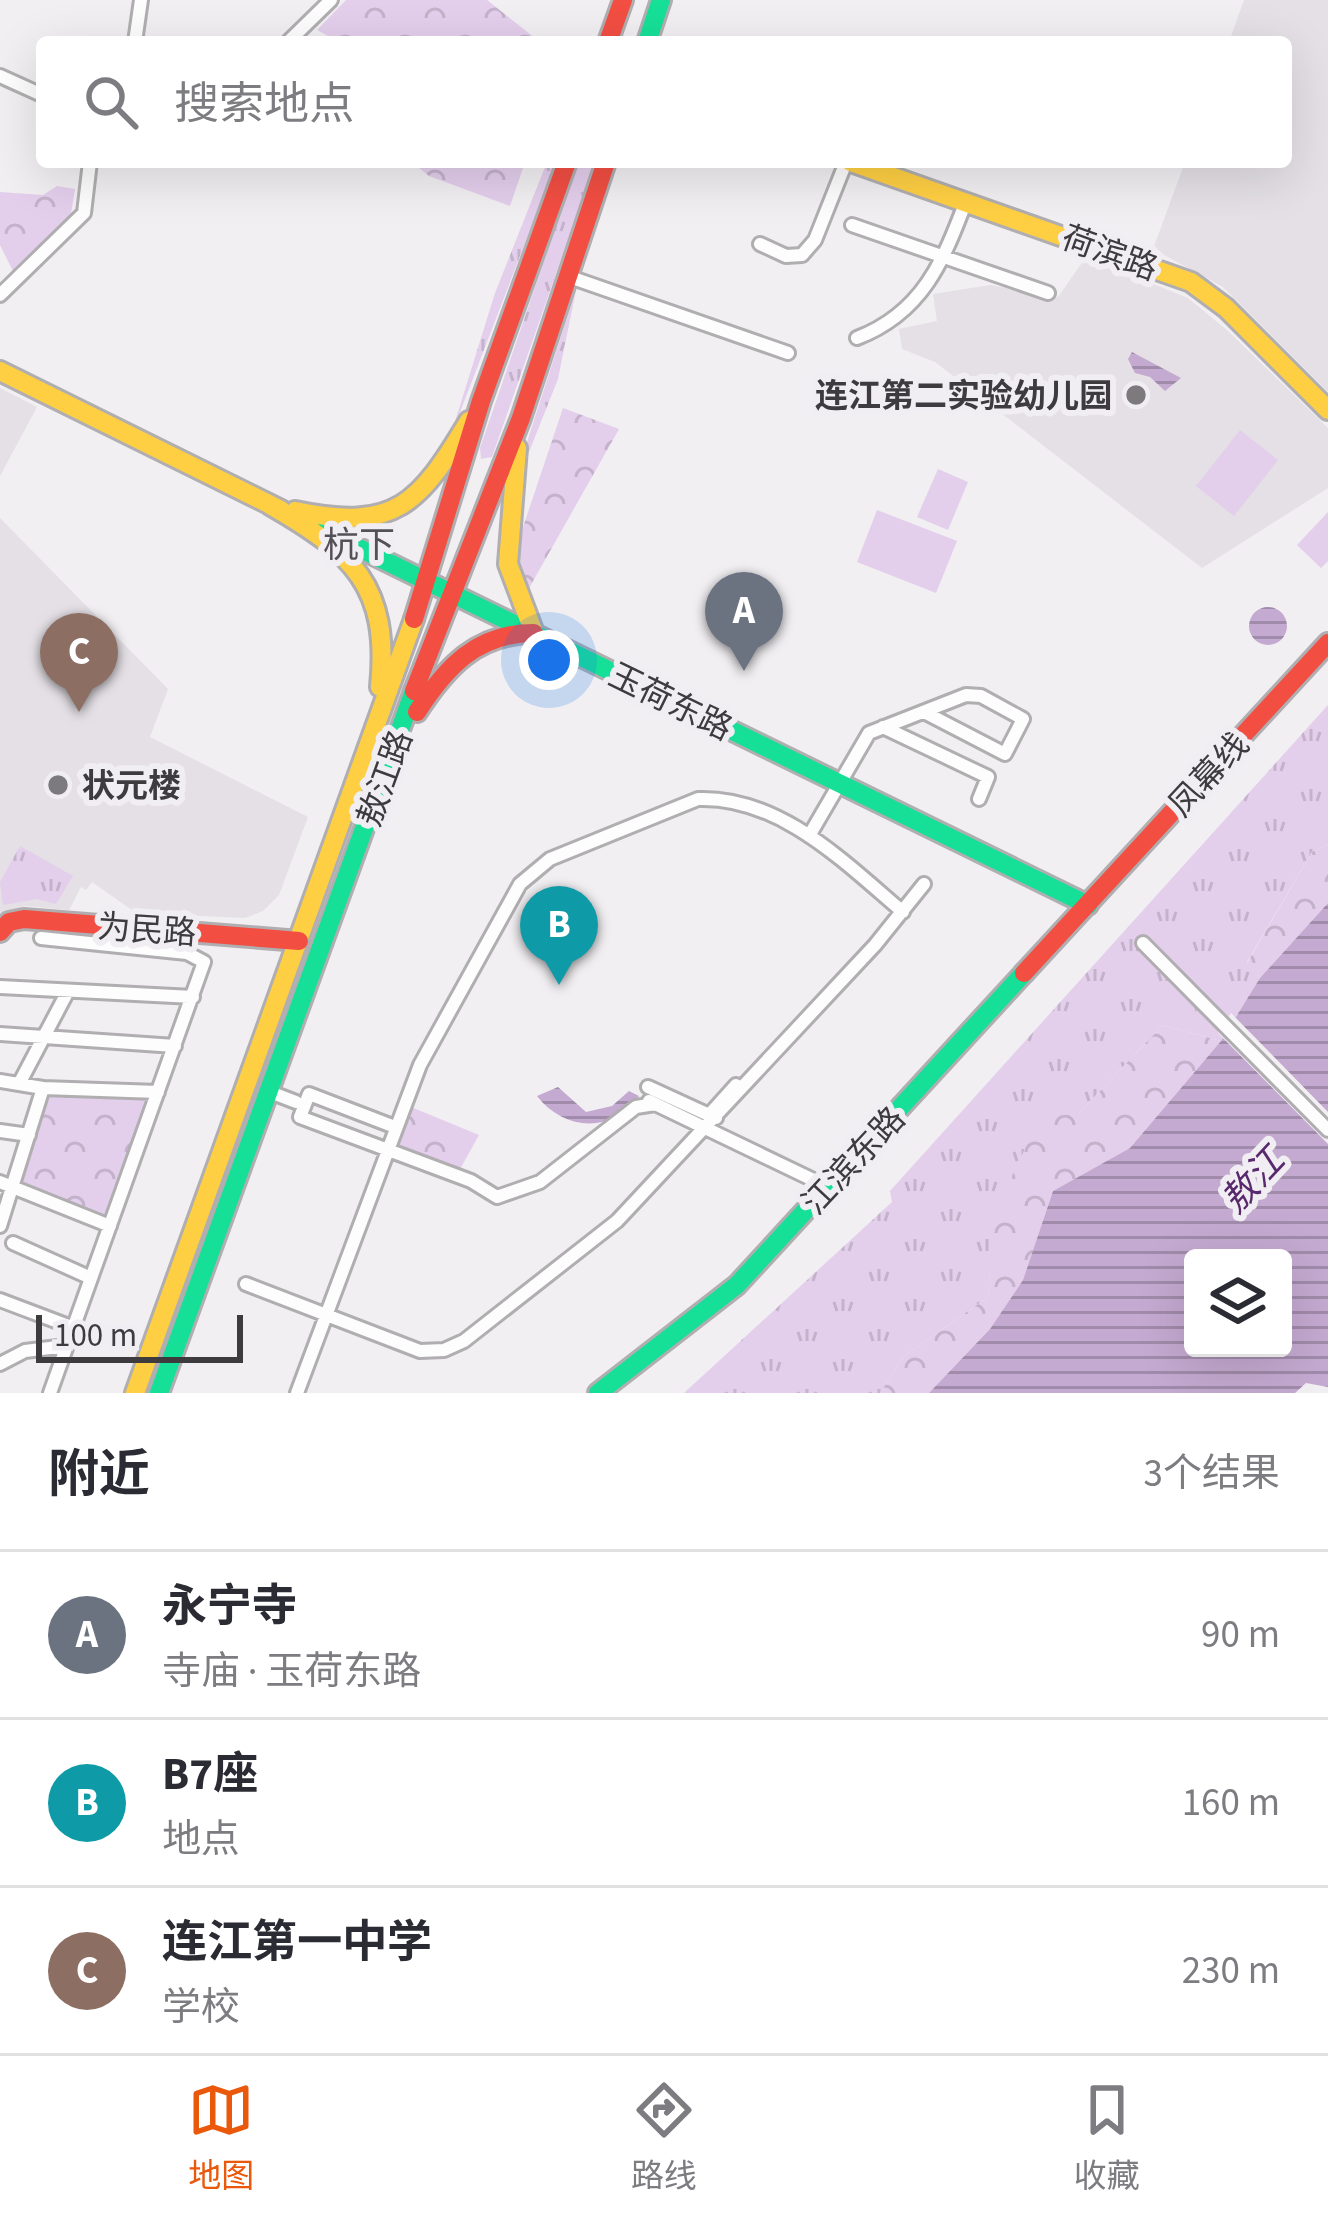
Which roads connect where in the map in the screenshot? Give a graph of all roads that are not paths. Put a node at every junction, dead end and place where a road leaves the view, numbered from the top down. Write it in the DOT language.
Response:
graph roads {
  1 [pos="141,0"];
  2 [pos="331,0"];
  3 [pos="623,0"];
  4 [pos="661,0"];
  5 [pos="136,36"];
  6 [pos="294,36"];
  7 [pos="610,36"];
  8 [pos="649,36"];
  9 [pos="0,76"];
  10 [pos="36,92"];
  11 [pos="89,168"];
  12 [pos="565,168"];
  13 [pos="604,168"];
  14 [pos="846,168"];
  15 [pos="867,168"];
  16 [pos="966,201"];
  17 [pos="852,225"];
  18 [pos="760,244"];
  19 [pos="944,260"];
  20 [pos="567,276"];
  21 [pos="1048,293"];
  22 [pos="0,295"];
  23 [pos="857,338"];
  24 [pos="788,353"];
  25 [pos="0,371"];
  26 [pos="481,401"];
  27 [pos="1328,410"];
  28 [pos="521,418"];
  29 [pos="466,456"];
  30 [pos="500,472"];
  31 [pos="270,505"];
  32 [pos="364,562"];
  33 [pos="424,584"];
  34 [pos="451,596"];
  35 [pos="534,633"];
  36 [pos="1328,643"];
  37 [pos="924,712"];
  38 [pos="948,724"];
  39 [pos="883,728"];
  40 [pos="371,738"];
  41 [pos="395,747"];
  42 [pos="935,752"];
  43 [pos="840,786"];
  44 [pos="979,799"];
  45 [pos="809,836"];
  46 [pos="866,880"];
  47 [pos="924,884"];
  48 [pos="852,895"];
  49 [pos="1088,904"];
  50 [pos="903,912"];
  51 [pos="0,932"];
  52 [pos="41,938"];
  53 [pos="298,941"];
  54 [pos="1143,943"];
  55 [pos="0,988"];
  56 [pos="68,991"];
  57 [pos="193,997"];
  58 [pos="0,1034"];
  59 [pos="43,1039"];
  60 [pos="175,1046"];
  61 [pos="0,1081"];
  62 [pos="19,1084"];
  63 [pos="736,1084"];
  64 [pos="43,1088"];
  65 [pos="158,1092"];
  66 [pos="269,1092"];
  67 [pos="302,1104"];
  68 [pos="711,1121"];
  69 [pos="395,1127"];
  70 [pos="1328,1130"];
  71 [pos="0,1131"];
  72 [pos="28,1135"];
  73 [pos="386,1149"];
  74 [pos="7,1184"];
  75 [pos="829,1187"];
  76 [pos="0,1226"];
  77 [pos="110,1226"];
  78 [pos="13,1243"];
  79 [pos="91,1277"];
  80 [pos="245,1284"];
  81 [pos="0,1300"];
  82 [pos="326,1316"];
  83 [pos="74,1328"];
  84 [pos="66,1346"];
  85 [pos="4,1359"];
  86 [pos="50,1393"];
  87 [pos="135,1393"];
  88 [pos="159,1393"];
  89 [pos="297,1393"];
  90 [pos="598,1393"];
  1 -- 5 [label="street"];
  2 -- 6 [label="street"];
  3 -- 7 [label="main road"];
  4 -- 8 [label="main road"];
  9 -- 10 [label="street"];
  11 -- 22 [label="street"];
  12 -- 26 [label="main road, 敖江路"];
  13 -- 20 [label="main road, 敖江路"];
  14 -- 18 [label="street"];
  15 -- 16 [label="main road, 荷滨路"];
  16 -- 19 [label="street"];
  16 -- 27 [label="main road, 荷滨路"];
  17 -- 19 [label="street"];
  19 -- 21 [label="street"];
  19 -- 23 [label="street"];
  20 -- 24 [label="street"];
  20 -- 28 [label="main road, 敖江路"];
  25 -- 31 [label="main road"];
  26 -- 29 [label="main road, 敖江路"];
  26 -- 31 [label="main road"];
  28 -- 30 [label="main road, 敖江路"];
  28 -- 35 [label="main road"];
  29 -- 30 [label="main road"];
  29 -- 33 [label="main road, 敖江路"];
  30 -- 34 [label="main road, 敖江路"];
  31 -- 32 [label="main road"];
  32 -- 33 [label="main road, 玉荷东路"];
  32 -- 40 [label="main road"];
  33 -- 34 [label="main road, 玉荷东路"];
  33 -- 40 [label="main road, 敖江路"];
  34 -- 35 [label="main road, 玉荷东路"];
  34 -- 41 [label="main road, 敖江路"];
  35 -- 41 [label="main road"];
  35 -- 43 [label="main road, 玉荷东路"];
  36 -- 49 [label="main road, 凤幕线"];
  37 -- 38 [label="street"];
  37 -- 38 [label="street"];
  37 -- 39 [label="street"];
  38 -- 42 [label="street"];
  39 -- 42 [label="street"];
  39 -- 43 [label="street"];
  40 -- 53 [label="main road, 敖江路"];
  41 -- 66 [label="main road, 敖江路"];
  42 -- 44 [label="street"];
  43 -- 45 [label="street"];
  43 -- 49 [label="main road, 玉荷东路"];
  45 -- 46 [label="street"];
  45 -- 69 [label="street"];
  46 -- 48 [label="street"];
  46 -- 50 [label="street"];
  47 -- 50 [label="street"];
  49 -- 75 [label="main road, 江滨东路"];
  50 -- 68 [label="street"];
  51 -- 53 [label="main road, 为民路"];
  52 -- 57 [label="street"];
  53 -- 87 [label="main road, 敖江路"];
  54 -- 70 [label="street"];
  55 -- 56 [label="street"];
  56 -- 57 [label="street"];
  56 -- 59 [label="street"];
  57 -- 60 [label="street"];
  58 -- 59 [label="street"];
  59 -- 60 [label="street"];
  59 -- 62 [label="street"];
  60 -- 65 [label="street"];
  61 -- 62 [label="street"];
  62 -- 64 [label="street"];
  63 -- 68 [label="street"];
  64 -- 65 [label="street"];
  64 -- 72 [label="street"];
  65 -- 77 [label="street"];
  66 -- 67 [label="street"];
  66 -- 88 [label="main road, 敖江路"];
  67 -- 69 [label="street"];
  67 -- 73 [label="street"];
  68 -- 73 [label="street"];
  68 -- 75 [label="street"];
  68 -- 82 [label="street"];
  69 -- 73 [label="street"];
  71 -- 72 [label="street"];
  72 -- 74 [label="street"];
  73 -- 82 [label="street"];
  74 -- 76 [label="street"];
  74 -- 77 [label="street"];
  75 -- 90 [label="main road, 江滨东路"];
  77 -- 79 [label="street"];
  78 -- 79 [label="street"];
  79 -- 83 [label="street"];
  80 -- 82 [label="street"];
  81 -- 83 [label="street"];
  82 -- 89 [label="street"];
  83 -- 84 [label="street"];
  84 -- 85 [label="street"];
  84 -- 86 [label="street"];
}
